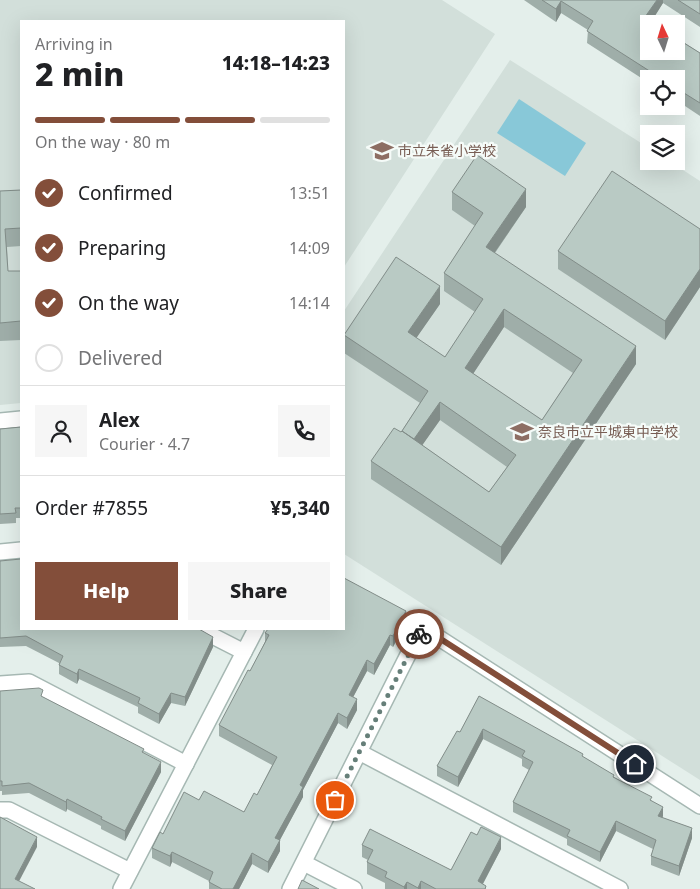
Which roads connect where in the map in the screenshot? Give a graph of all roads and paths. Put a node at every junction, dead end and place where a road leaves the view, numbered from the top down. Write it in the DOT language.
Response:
graph roads {
  1 [pos="20,419"];
  2 [pos="0,421"];
  3 [pos="20,550"];
  4 [pos="0,552"];
  5 [pos="201,630"];
  6 [pos="255,630"];
  7 [pos="244,652"];
  8 [pos="0,684"];
  9 [pos="359,752"];
  10 [pos="186,764"];
  11 [pos="700,806"];
  12 [pos="0,810"];
  13 [pos="304,863"];
  14 [pos="130,871"];
  15 [pos="122,889"];
  16 [pos="290,889"];
  17 [pos="354,889"];
  18 [pos="620,889"];
  1 -- 2 [label="street"];
  3 -- 4 [label="street"];
  5 -- 7 [label="street"];
  6 -- 7 [label="street"];
  7 -- 10 [label="street"];
  8 -- 10 [label="street"];
  9 -- 11 [label="street"];
  9 -- 13 [label="street"];
  9 -- 18 [label="street"];
  10 -- 14 [label="street"];
  12 -- 14 [label="street"];
  13 -- 16 [label="street"];
  13 -- 17 [label="street"];
  14 -- 15 [label="street"];
}
